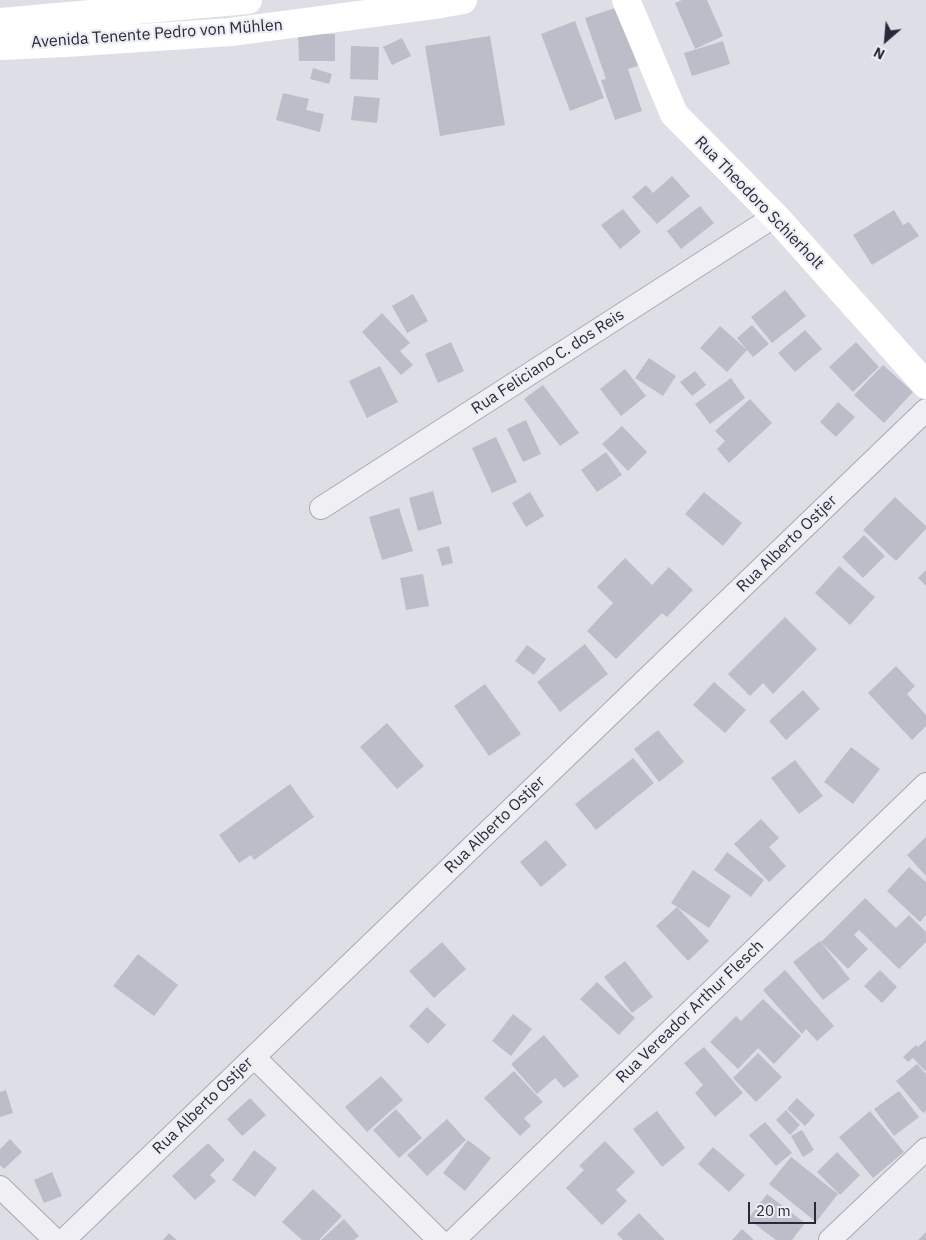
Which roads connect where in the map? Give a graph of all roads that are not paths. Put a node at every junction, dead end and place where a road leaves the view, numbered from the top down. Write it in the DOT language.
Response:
graph roads {
  1 [pos="248,0"];
  2 [pos="462,0"];
  3 [pos="626,0"];
  4 [pos="0,22"];
  5 [pos="0,46"];
  6 [pos="775,216"];
  7 [pos="926,384"];
  8 [pos="926,410"];
  9 [pos="321,508"];
  10 [pos="926,784"];
  11 [pos="254,1057"];
  12 [pos="926,1149"];
  13 [pos="0,1187"];
  14 [pos="54,1240"];
  15 [pos="64,1240"];
  16 [pos="439,1240"];
  17 [pos="454,1240"];
  18 [pos="830,1240"];
  1 -- 4 [label="main road, Avenida Tenente Pedro von Mühlen"];
  2 -- 5 [label="main road, Avenida Tenente Pedro von Mühlen"];
  3 -- 6 [label="main road, Rua Theodoro Schierholt"];
  6 -- 7 [label="main road, Rua Theodoro Schierholt"];
  6 -- 9 [label="street, Rua Feliciano C. dos Reis"];
  8 -- 11 [label="street, Rua Alberto Ostjer"];
  10 -- 17 [label="street, Rua Vereador Arthur Flesch"];
  11 -- 15 [label="street, Rua Alberto Ostjer"];
  11 -- 16 [label="street"];
  12 -- 18 [label="street"];
  13 -- 14 [label="street"];
}
